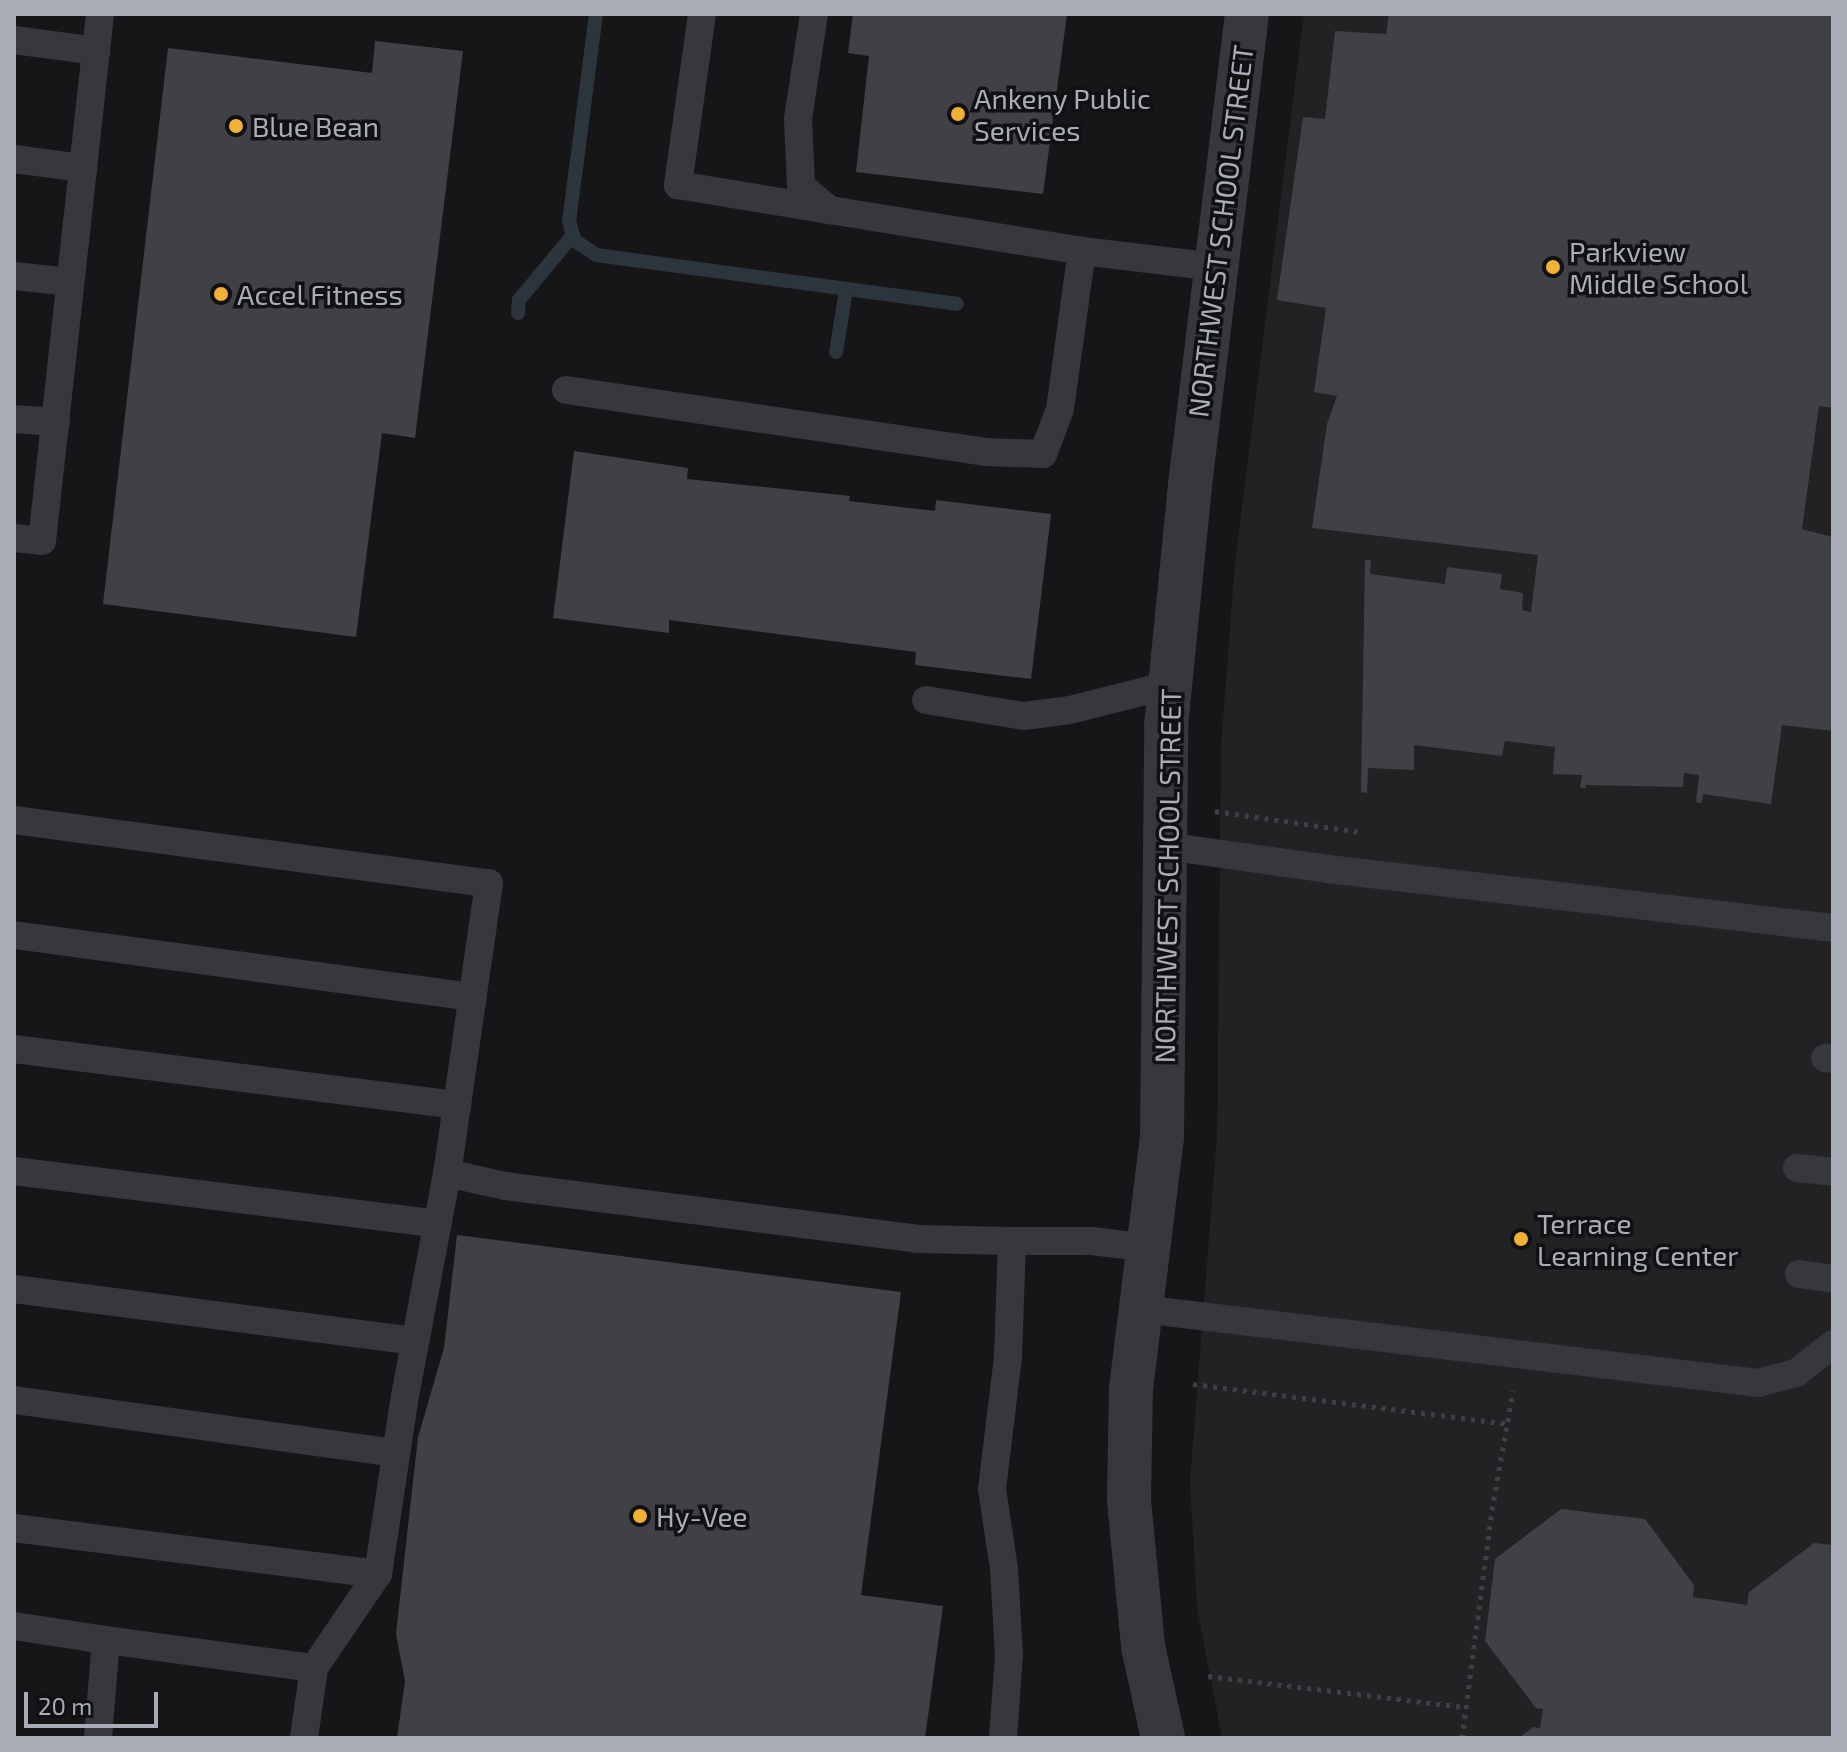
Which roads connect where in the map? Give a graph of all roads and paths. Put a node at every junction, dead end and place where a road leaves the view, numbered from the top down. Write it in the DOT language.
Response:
graph roads {
  1 [pos="100,14"];
  2 [pos="702,14"];
  3 [pos="814,14"];
  4 [pos="1247,14"];
  5 [pos="14,40"];
  6 [pos="96,51"];
  7 [pos="14,159"];
  8 [pos="83,168"];
  9 [pos="830,210"];
  10 [pos="1082,251"];
  11 [pos="1216,267"];
  12 [pos="14,276"];
  13 [pos="70,282"];
  14 [pos="566,390"];
  15 [pos="14,419"];
  16 [pos="56,422"];
  17 [pos="14,538"];
  18 [pos="1169,685"];
  19 [pos="926,700"];
  20 [pos="14,820"];
  21 [pos="1165,846"];
  22 [pos="1833,928"];
  23 [pos="14,935"];
  24 [pos="473,997"];
  25 [pos="14,1049"];
  26 [pos="457,1105"];
  27 [pos="1797,1168"];
  28 [pos="14,1171"];
  29 [pos="1833,1172"];
  30 [pos="447,1173"];
  31 [pos="437,1224"];
  32 [pos="1012,1241"];
  33 [pos="1148,1248"];
  34 [pos="1799,1274"];
  35 [pos="1833,1279"];
  36 [pos="14,1289"];
  37 [pos="1141,1309"];
  38 [pos="414,1341"];
  39 [pos="1830,1353"];
  40 [pos="1523,1356"];
  41 [pos="1193,1384"];
  42 [pos="14,1400"];
  43 [pos="1509,1424"];
  44 [pos="396,1453"];
  45 [pos="14,1528"];
  46 [pos="378,1574"];
  47 [pos="14,1626"];
  48 [pos="106,1640"];
  49 [pos="314,1668"];
  50 [pos="1208,1676"];
  51 [pos="1466,1707"];
  52 [pos="98,1738"];
  53 [pos="304,1738"];
  54 [pos="1003,1738"];
  55 [pos="1163,1738"];
  56 [pos="1462,1738"];
  1 -- 6 [label="lane"];
  2 -- 9 [label="lane"];
  3 -- 9 [label="lane"];
  4 -- 11 [label="street, NORTHWEST SCHOOL STREET"];
  5 -- 6 [label="lane"];
  6 -- 8 [label="lane"];
  7 -- 8 [label="lane"];
  8 -- 13 [label="lane"];
  9 -- 10 [label="lane"];
  10 -- 11 [label="lane"];
  10 -- 14 [label="lane"];
  11 -- 18 [label="street, NORTHWEST SCHOOL STREET"];
  12 -- 13 [label="lane"];
  13 -- 16 [label="lane"];
  15 -- 16 [label="lane"];
  16 -- 17 [label="lane"];
  18 -- 19 [label="lane"];
  18 -- 21 [label="street, NORTHWEST SCHOOL STREET"];
  20 -- 24 [label="lane"];
  21 -- 22 [label="lane"];
  21 -- 33 [label="street, NORTHWEST SCHOOL STREET"];
  23 -- 24 [label="lane"];
  24 -- 26 [label="lane"];
  25 -- 26 [label="lane"];
  26 -- 30 [label="lane"];
  27 -- 29 [label="lane"];
  28 -- 31 [label="lane"];
  30 -- 31 [label="lane"];
  30 -- 32 [label="lane"];
  31 -- 38 [label="lane"];
  32 -- 33 [label="lane"];
  32 -- 54 [label="lane"];
  33 -- 37 [label="street, NORTHWEST SCHOOL STREET"];
  34 -- 35 [label="lane"];
  36 -- 38 [label="lane"];
  37 -- 40 [label="lane"];
  37 -- 55 [label="street, NORTHWEST SCHOOL STREET"];
  38 -- 44 [label="lane"];
  39 -- 40 [label="lane"];
  40 -- 43 [label="path"];
  41 -- 43 [label="path"];
  42 -- 44 [label="lane"];
  43 -- 51 [label="path"];
  44 -- 46 [label="lane"];
  45 -- 46 [label="lane"];
  46 -- 49 [label="lane"];
  47 -- 48 [label="lane"];
  48 -- 49 [label="lane"];
  48 -- 52 [label="lane"];
  49 -- 53 [label="lane"];
  50 -- 51 [label="path"];
  51 -- 56 [label="path"];
}
